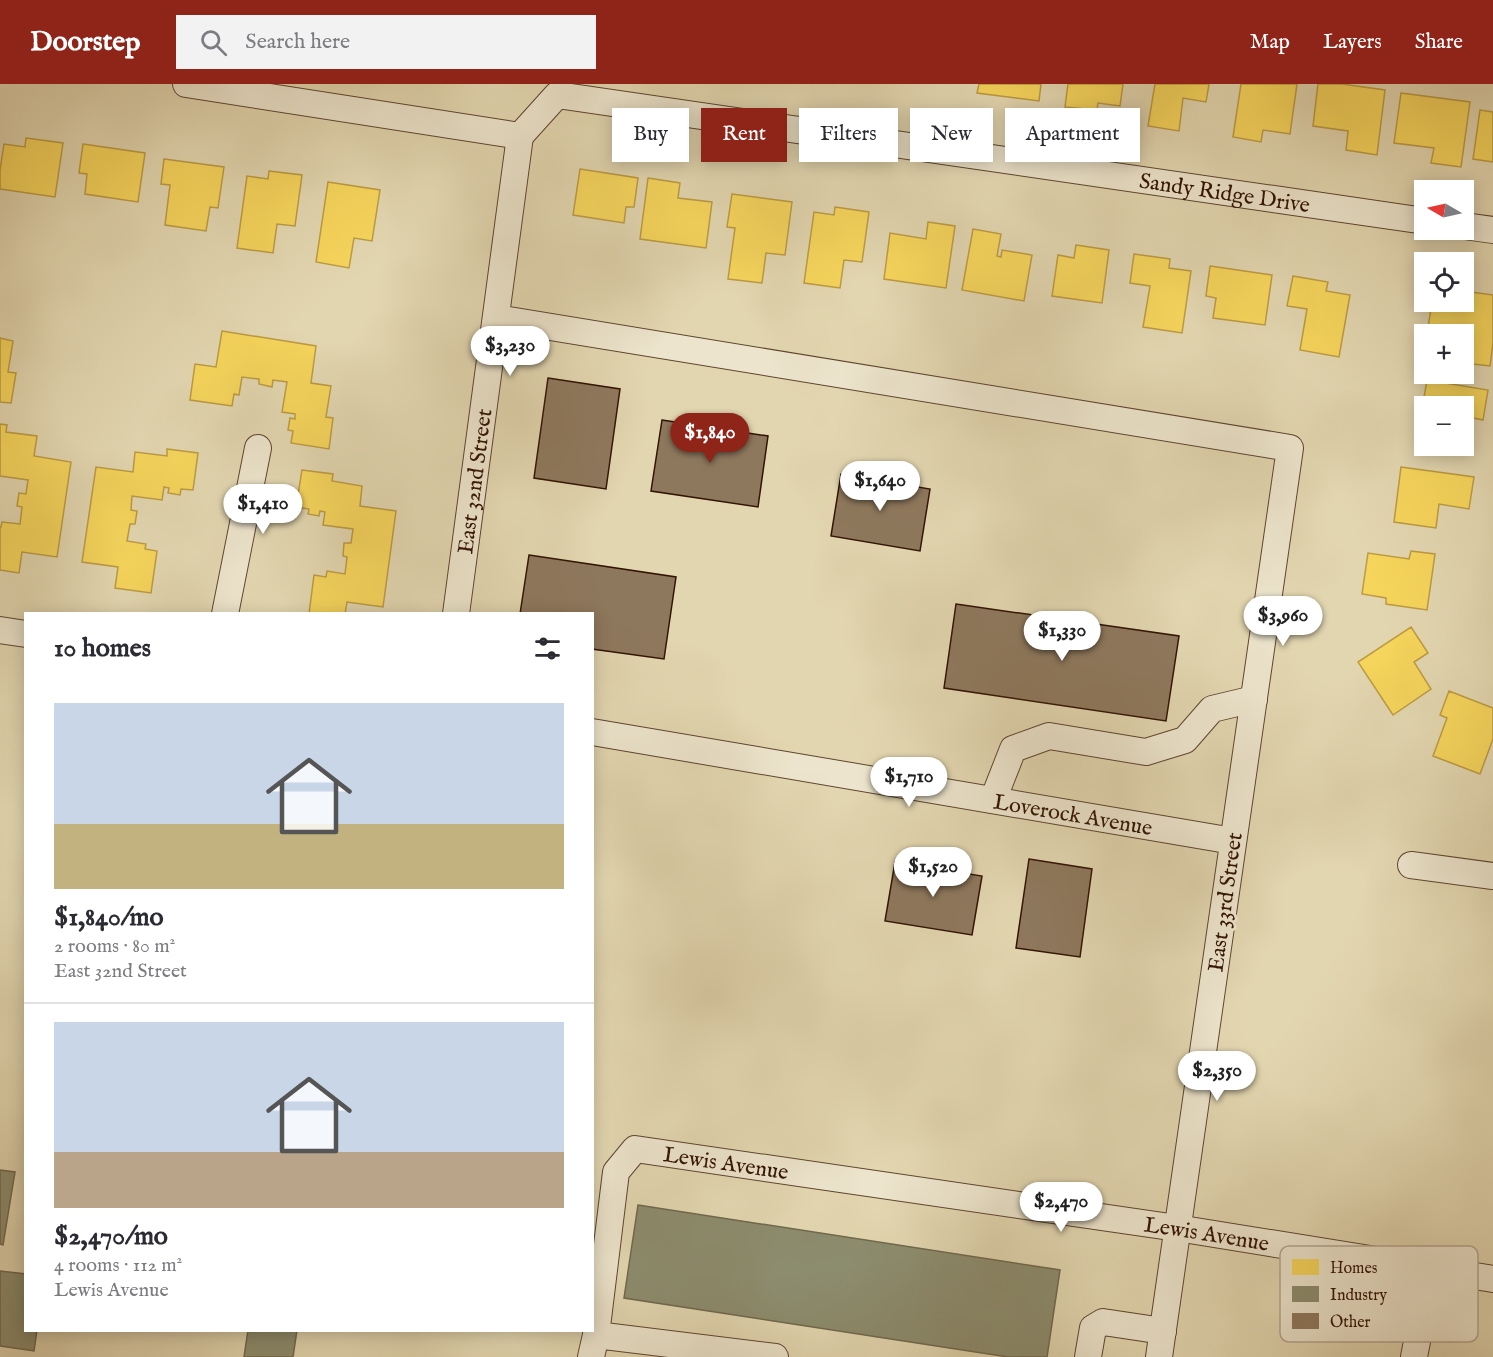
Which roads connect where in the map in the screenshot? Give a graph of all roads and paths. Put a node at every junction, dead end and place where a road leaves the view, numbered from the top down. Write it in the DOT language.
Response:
graph roads {
  1 [pos="186,84"];
  2 [pos="520,136"];
  3 [pos="1414,218"];
  4 [pos="1474,227"];
  5 [pos="1493,230"];
  6 [pos="496,318"];
  7 [pos="258,448"];
  8 [pos="225,612"];
  9 [pos="456,612"];
  10 [pos="0,630"];
  11 [pos="24,634"];
  12 [pos="1254,699"];
  13 [pos="594,732"];
  14 [pos="993,800"];
  15 [pos="1233,841"];
  16 [pos="1411,865"];
  17 [pos="1493,876"];
  18 [pos="1177,1228"];
  19 [pos="1289,1246"];
  20 [pos="1478,1277"];
  21 [pos="1493,1280"];
  22 [pos="1163,1330"];
  23 [pos="1417,1342"];
  24 [pos="593,1346"];
  25 [pos="775,1357"];
  26 [pos="1088,1357"];
  27 [pos="1159,1357"];
  28 [pos="1414,1357"];
  1 -- 2 [label="street"];
  2 -- 3 [label="street, Sandy Ridge Drive"];
  2 -- 6 [label="street, East 32nd Street"];
  4 -- 5 [label="street"];
  6 -- 9 [label="street, East 32nd Street"];
  6 -- 12 [label="street, East 33rd Street"];
  7 -- 8 [label="street"];
  10 -- 11 [label="street"];
  12 -- 14 [label="street"];
  12 -- 15 [label="street, East 33rd Street"];
  13 -- 14 [label="street, Loverock Avenue"];
  14 -- 15 [label="street, Loverock Avenue"];
  15 -- 18 [label="street, East 33rd Street"];
  16 -- 17 [label="street"];
  18 -- 19 [label="street, Lewis Avenue"];
  18 -- 22 [label="street, East 33rd Street"];
  18 -- 24 [label="street, Lewis Avenue"];
  20 -- 21 [label="street, Lewis Avenue"];
  22 -- 26 [label="street"];
  22 -- 27 [label="street, East 33rd Street"];
  23 -- 28 [label="street"];
  24 -- 25 [label="street"];
}
